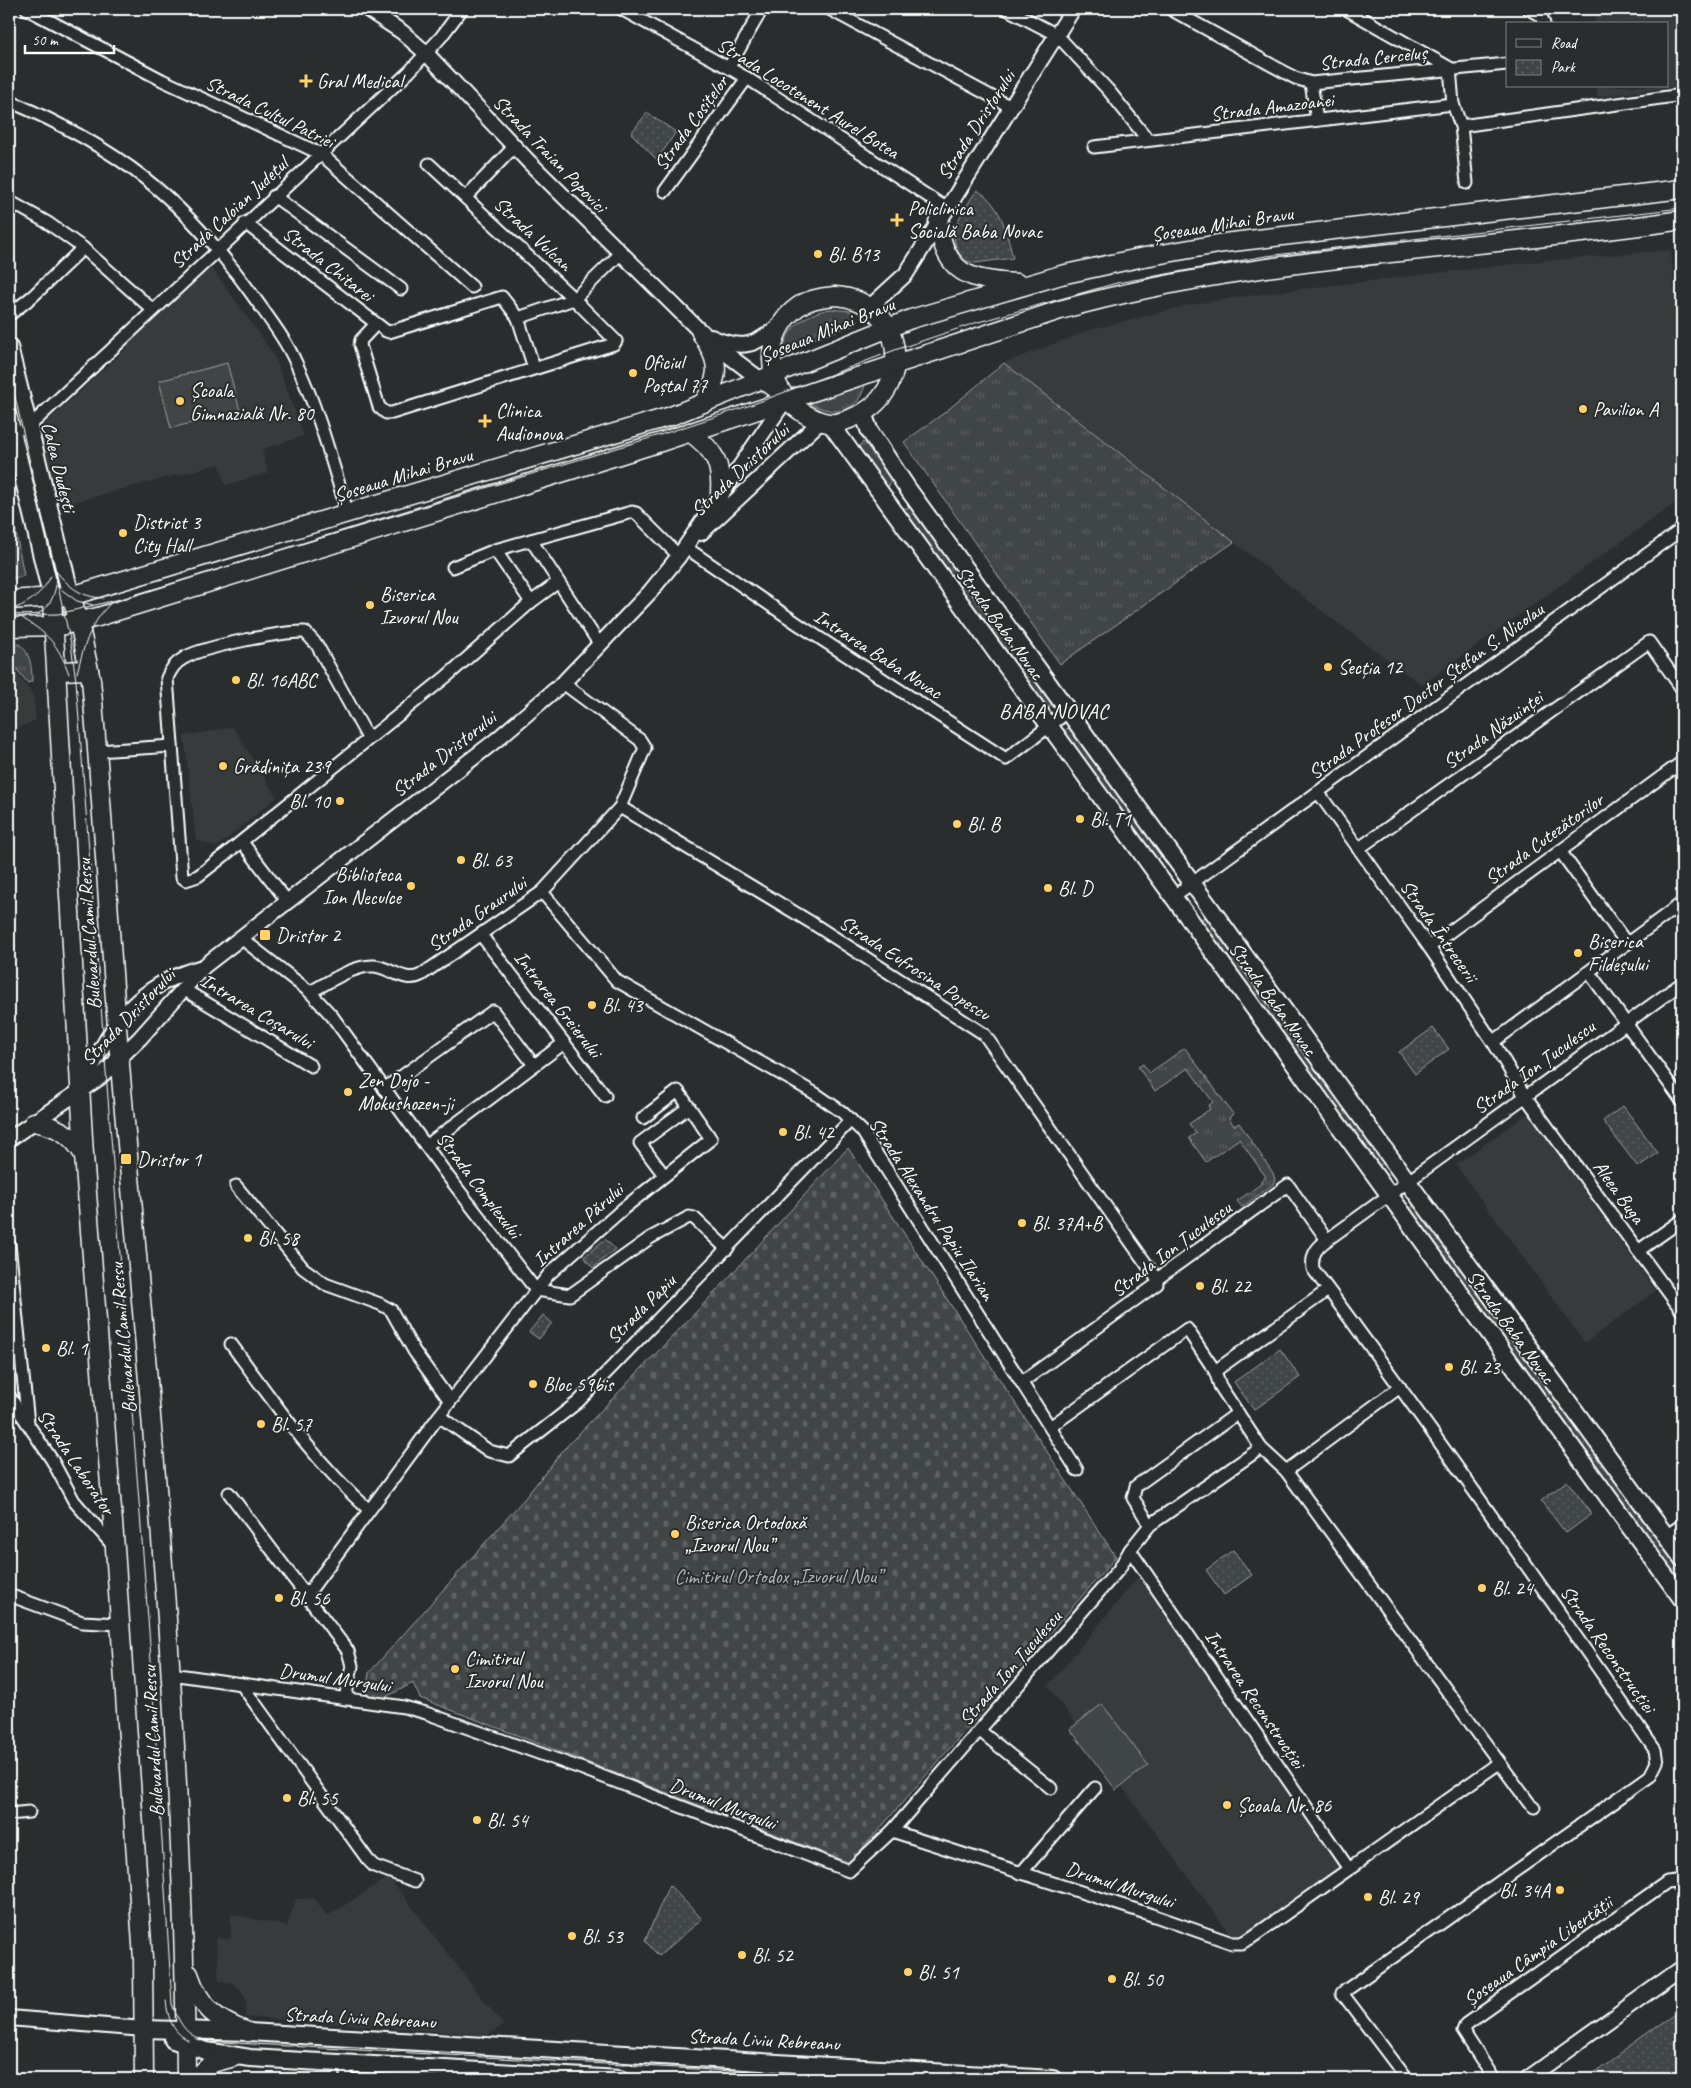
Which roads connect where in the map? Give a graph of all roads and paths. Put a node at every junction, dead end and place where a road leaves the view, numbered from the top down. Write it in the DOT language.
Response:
graph roads {
  1 [pos="26,9"];
  2 [pos="367,9"];
  3 [pos="462,9"];
  4 [pos="621,9"];
  5 [pos="762,9"];
  6 [pos="829,9"];
  7 [pos="1007,9"];
  8 [pos="1073,9"];
  9 [pos="1170,9"];
  10 [pos="1346,9"];
  11 [pos="1529,9"];
  12 [pos="1544,22"];
  13 [pos="1057,36"];
  14 [pos="426,53"];
  15 [pos="1506,64"];
  16 [pos="729,67"];
  17 [pos="1450,68"];
  18 [pos="746,78"];
  19 [pos="1311,83"];
  20 [pos="1682,95"];
  21 [pos="9,101"];
  22 [pos="1453,104"];
  23 [pos="1011,107"];
  24 [pos="1317,120"];
  25 [pos="1461,126"];
  26 [pos="1148,140"];
  27 [pos="514,147"];
  28 [pos="1094,147"];
  29 [pos="321,154"];
  30 [pos="429,164"];
  31 [pos="1467,183"];
  32 [pos="1682,189"];
  33 [pos="666,191"];
  34 [pos="274,196"];
  35 [pos="466,197"];
  36 [pos="9,202"];
  37 [pos="942,215"];
  38 [pos="1682,220"];
  39 [pos="245,223"];
  40 [pos="83,248"];
  41 [pos="218,248"];
  42 [pos="620,254"];
  43 [pos="1027,284"];
  44 [pos="472,287"];
  45 [pos="401,289"];
  46 [pos="574,299"];
  47 [pos="871,306"];
  48 [pos="154,310"];
  49 [pos="9,315"];
  50 [pos="518,318"];
  51 [pos="782,322"];
  52 [pos="376,324"];
  53 [pos="888,328"];
  54 [pos="701,333"];
  55 [pos="9,347"];
  56 [pos="11,365"];
  57 [pos="895,365"];
  58 [pos="534,368"];
  59 [pos="767,377"];
  60 [pos="786,399"];
  61 [pos="703,403"];
  62 [pos="863,413"];
  63 [pos="826,422"];
  64 [pos="16,426"];
  65 [pos="690,432"];
  66 [pos="720,494"];
  67 [pos="348,514"];
  68 [pos="1682,529"];
  69 [pos="531,540"];
  70 [pos="495,550"];
  71 [pos="682,552"];
  72 [pos="453,567"];
  73 [pos="557,583"];
  74 [pos="110,585"];
  75 [pos="71,596"];
  76 [pos="52,599"];
  77 [pos="10,600"];
  78 [pos="531,602"];
  79 [pos="118,610"];
  80 [pos="79,622"];
  81 [pos="55,626"];
  82 [pos="11,627"];
  83 [pos="600,645"];
  84 [pos="89,670"];
  85 [pos="58,671"];
  86 [pos="563,683"];
  87 [pos="1682,689"];
  88 [pos="1069,711"];
  89 [pos="1050,726"];
  90 [pos="368,738"];
  91 [pos="172,746"];
  92 [pos="97,751"];
  93 [pos="1682,762"];
  94 [pos="1318,792"];
  95 [pos="620,807"];
  96 [pos="242,842"];
  97 [pos="1358,850"];
  98 [pos="1560,851"];
  99 [pos="1192,882"];
  100 [pos="542,892"];
  101 [pos="1174,896"];
  102 [pos="288,902"];
  103 [pos="1682,903"];
  104 [pos="481,934"];
  105 [pos="241,938"];
  106 [pos="1627,944"];
  107 [pos="1428,947"];
  108 [pos="203,967"];
  109 [pos="1589,972"];
  110 [pos="1682,983"];
  111 [pos="183,989"];
  112 [pos="310,992"];
  113 [pos="117,1022"];
  114 [pos="1626,1023"];
  115 [pos="1493,1042"];
  116 [pos="564,1043"];
  117 [pos="119,1058"];
  118 [pos="534,1065"];
  119 [pos="311,1066"];
  120 [pos="384,1089"];
  121 [pos="81,1091"];
  122 [pos="605,1096"];
  123 [pos="1525,1096"];
  124 [pos="1682,1101"];
  125 [pos="689,1107"];
  126 [pos="643,1118"];
  127 [pos="851,1120"];
  128 [pos="34,1122"];
  129 [pos="9,1139"];
  130 [pos="426,1146"];
  131 [pos="84,1155"];
  132 [pos="664,1175"];
  133 [pos="1407,1181"];
  134 [pos="236,1186"];
  135 [pos="1388,1195"];
  136 [pos="1682,1220"];
  137 [pos="1327,1240"];
  138 [pos="727,1249"];
  139 [pos="9,1250"];
  140 [pos="1638,1251"];
  141 [pos="1157,1279"];
  142 [pos="536,1290"];
  143 [pos="1328,1290"];
  144 [pos="1682,1311"];
  145 [pos="231,1344"];
  146 [pos="1216,1370"];
  147 [pos="1022,1382"];
  148 [pos="1400,1387"];
  149 [pos="9,1396"];
  150 [pos="450,1401"];
  151 [pos="1238,1414"];
  152 [pos="439,1416"];
  153 [pos="28,1425"];
  154 [pos="1050,1427"];
  155 [pos="1261,1448"];
  156 [pos="1077,1470"];
  157 [pos="1286,1471"];
  158 [pos="229,1493"];
  159 [pos="369,1510"];
  160 [pos="1150,1525"];
  161 [pos="1682,1525"];
  162 [pos="1666,1536"];
  163 [pos="115,1548"];
  164 [pos="1130,1550"];
  165 [pos="1682,1558"];
  166 [pos="9,1595"];
  167 [pos="306,1596"];
  168 [pos="1682,1600"];
  169 [pos="120,1624"];
  170 [pos="171,1674"];
  171 [pos="241,1684"];
  172 [pos="345,1699"];
  173 [pos="980,1731"];
  174 [pos="1499,1763"];
  175 [pos="1051,1788"];
  176 [pos="1095,1788"];
  177 [pos="1534,1807"];
  178 [pos="29,1812"];
  179 [pos="9,1814"];
  180 [pos="892,1831"];
  181 [pos="1349,1869"];
  182 [pos="1021,1873"];
  183 [pos="415,1881"];
  184 [pos="1682,1890"];
  185 [pos="185,1959"];
  186 [pos="1682,1968"];
  187 [pos="10,2020"];
  188 [pos="144,2029"];
  189 [pos="241,2032"];
  190 [pos="185,2038"];
  191 [pos="234,2057"];
  192 [pos="346,2071"];
  193 [pos="566,2078"];
  194 [pos="144,2079"];
  195 [pos="186,2079"];
  196 [pos="194,2079"];
  197 [pos="620,2079"];
  198 [pos="1053,2079"];
  199 [pos="1407,2079"];
  200 [pos="1494,2079"];
  201 [pos="1527,2079"];
  1 -- 29 [label="street, Strada Cultul Patriei"];
  2 -- 14 [label="street, Strada Traian Popovici"];
  3 -- 14 [label="street, Strada Caloian Județul"];
  4 -- 16 [label="street, Strada Locotenent Aurel Botea"];
  5 -- 16 [label="street, Strada Cosițelor"];
  6 -- 23 [label="street"];
  7 -- 13 [label="street"];
  8 -- 13 [label="street, Strada Dristorului"];
  9 -- 19 [label="street, Strada Cerceluș"];
  10 -- 17 [label="street"];
  11 -- 12 [label="street"];
  13 -- 23 [label="street, Strada Dristorului"];
  13 -- 26 [label="street"];
  14 -- 27 [label="street, Strada Traian Popovici"];
  14 -- 29 [label="street, Strada Caloian Județul"];
  15 -- 17 [label="street, Strada Cerceluș"];
  16 -- 18 [label="street, Strada Locotenent Aurel Botea"];
  17 -- 19 [label="street, Strada Cerceluș"];
  17 -- 22 [label="street"];
  18 -- 33 [label="street, Strada Cosițelor"];
  18 -- 37 [label="street, Strada Locotenent Aurel Botea"];
  19 -- 24 [label="street"];
  20 -- 25 [label="street"];
  21 -- 41 [label="street"];
  22 -- 24 [label="street, Strada Amazoanei"];
  22 -- 25 [label="street"];
  23 -- 37 [label="street, Strada Dristorului"];
  24 -- 26 [label="street, Strada Amazoanei"];
  25 -- 31 [label="street"];
  26 -- 28 [label="street, Strada Amazoanei"];
  27 -- 35 [label="street, Strada Vulcan"];
  27 -- 42 [label="street, Strada Traian Popovici"];
  29 -- 34 [label="street, Strada Caloian Județul"];
  29 -- 44 [label="street, Strada Cultul Patriei"];
  30 -- 35 [label="street, Strada Vulcan"];
  32 -- 43 [label="main road, Șoseaua Mihai Bravu"];
  34 -- 39 [label="street, Strada Caloian Județul"];
  34 -- 45 [label="street"];
  35 -- 46 [label="street, Strada Vulcan"];
  36 -- 40 [label="street"];
  37 -- 43 [label="main road"];
  37 -- 47 [label="street, Strada Dristorului"];
  38 -- 57 [label="main road"];
  39 -- 41 [label="street, Strada Caloian Județul"];
  39 -- 52 [label="street, Strada Chitarei"];
  40 -- 48 [label="street"];
  40 -- 49 [label="street"];
  41 -- 48 [label="street, Strada Caloian Județul"];
  41 -- 67 [label="street"];
  42 -- 46 [label="street, Strada Vulcan"];
  42 -- 54 [label="street, Strada Traian Popovici"];
  43 -- 53 [label="main road, Șoseaua Mihai Bravu"];
  46 -- 50 [label="street, Strada Vulcan"];
  46 -- 58 [label="street, Strada Vulcan"];
  47 -- 51 [label="main road"];
  47 -- 53 [label="main road"];
  48 -- 64 [label="street, Strada Caloian Județul"];
  50 -- 52 [label="street, Strada Chitarei"];
  50 -- 58 [label="street"];
  51 -- 54 [label="street, Strada Traian Popovici"];
  51 -- 59 [label="main road"];
  52 -- 58 [label="street"];
  53 -- 57 [label="main road"];
  53 -- 59 [label="main road, Șoseaua Mihai Bravu"];
  54 -- 59 [label="street, Strada Traian Popovici"];
  54 -- 61 [label="main road"];
  55 -- 56 [label="main road, Calea Dudești"];
  56 -- 64 [label="main road, Calea Dudești"];
  57 -- 60 [label="main road"];
  57 -- 62 [label="main road"];
  59 -- 60 [label="main road"];
  59 -- 61 [label="main road, Șoseaua Mihai Bravu"];
  60 -- 63 [label="main road"];
  60 -- 65 [label="main road"];
  60 -- 66 [label="street, Strada Dristorului"];
  61 -- 67 [label="main road, Șoseaua Mihai Bravu"];
  62 -- 63 [label="main road"];
  62 -- 88 [label="main road, Strada Baba Novac"];
  63 -- 71 [label="street, Strada Dristorului"];
  63 -- 89 [label="main road, Strada Baba Novac"];
  64 -- 75 [label="main road, Calea Dudești"];
  64 -- 76 [label="main road, Calea Dudești"];
  65 -- 66 [label="main road"];
  65 -- 79 [label="main road"];
  66 -- 71 [label="street, Strada Dristorului"];
  67 -- 74 [label="main road, Șoseaua Mihai Bravu"];
  68 -- 94 [label="street, Strada Profesor Doctor Ștefan S. Nicolau"];
  69 -- 70 [label="street"];
  69 -- 71 [label="street"];
  69 -- 73 [label="street"];
  70 -- 72 [label="street"];
  70 -- 78 [label="street"];
  71 -- 83 [label="street, Strada Dristorului"];
  71 -- 89 [label="street, Intrarea Baba Novac"];
  73 -- 78 [label="street"];
  73 -- 83 [label="street"];
  74 -- 75 [label="main road, Șoseaua Mihai Bravu"];
  74 -- 79 [label="main road"];
  75 -- 76 [label="main road, Șoseaua Mihai Bravu"];
  75 -- 80 [label="main road, Bulevardul Camil Ressu"];
  76 -- 77 [label="main road, Șoseaua Mihai Bravu"];
  76 -- 81 [label="main road, Bulevardul Camil Ressu"];
  77 -- 82 [label="main road"];
  78 -- 90 [label="street"];
  79 -- 80 [label="main road"];
  80 -- 81 [label="main road"];
  80 -- 84 [label="main road, Bulevardul Camil Ressu"];
  81 -- 82 [label="main road"];
  81 -- 85 [label="main road, Bulevardul Camil Ressu"];
  83 -- 86 [label="street, Strada Dristorului"];
  84 -- 85 [label="main road"];
  84 -- 92 [label="main road, Bulevardul Camil Ressu"];
  85 -- 121 [label="main road, Bulevardul Camil Ressu"];
  86 -- 95 [label="street, Strada Graurului"];
  86 -- 102 [label="street, Strada Dristorului"];
  87 -- 97 [label="street, Strada Năzuinței"];
  88 -- 89 [label="street"];
  88 -- 99 [label="main road, Strada Baba Novac"];
  89 -- 101 [label="main road, Strada Baba Novac"];
  90 -- 91 [label="street"];
  90 -- 96 [label="street"];
  91 -- 92 [label="street"];
  91 -- 96 [label="street"];
  92 -- 113 [label="main road, Bulevardul Camil Ressu"];
  93 -- 98 [label="street, Strada Cutezătorilor"];
  94 -- 97 [label="street, Strada Întrecerii"];
  94 -- 99 [label="street, Strada Profesor Doctor Ștefan S. Nicolau"];
  95 -- 100 [label="street, Strada Graurului"];
  95 -- 141 [label="street, Strada Eufrosina Popescu"];
  96 -- 102 [label="street"];
  97 -- 107 [label="street, Strada Întrecerii"];
  98 -- 106 [label="street"];
  98 -- 107 [label="street, Strada Cutezătorilor"];
  99 -- 101 [label="street, Strada Profesor Doctor Ștefan S. Nicolau"];
  99 -- 133 [label="main road, Strada Baba Novac"];
  100 -- 104 [label="street, Strada Graurului"];
  100 -- 127 [label="street, Strada Alexandru Papiu Ilarian"];
  101 -- 135 [label="main road, Strada Baba Novac"];
  102 -- 105 [label="street, Strada Dristorului"];
  103 -- 106 [label="street"];
  104 -- 112 [label="street, Strada Graurului"];
  104 -- 116 [label="street, Intrarea Greierului"];
  105 -- 108 [label="street, Strada Dristorului"];
  105 -- 112 [label="street, Strada Complexului"];
  106 -- 109 [label="street"];
  107 -- 115 [label="street, Strada Întrecerii"];
  108 -- 111 [label="street, Strada Dristorului"];
  108 -- 113 [label="street, Strada Dristorului"];
  109 -- 114 [label="street"];
  109 -- 115 [label="street"];
  110 -- 114 [label="street, Strada Ion Țuculescu"];
  111 -- 117 [label="street, Strada Dristorului"];
  111 -- 119 [label="street, Intrarea Coșarului"];
  112 -- 120 [label="street, Strada Complexului"];
  113 -- 117 [label="main road, Bulevardul Camil Ressu"];
  113 -- 121 [label="street, Strada Dristorului"];
  114 -- 123 [label="street, Strada Ion Țuculescu"];
  114 -- 124 [label="street"];
  115 -- 123 [label="street, Strada Întrecerii"];
  116 -- 118 [label="street"];
  116 -- 122 [label="street, Intrarea Greierului"];
  117 -- 121 [label="street, Strada Dristorului"];
  117 -- 170 [label="main road, Bulevardul Camil Ressu"];
  118 -- 120 [label="street"];
  118 -- 130 [label="street"];
  120 -- 130 [label="street, Strada Complexului"];
  121 -- 128 [label="street"];
  121 -- 131 [label="main road, Bulevardul Camil Ressu"];
  123 -- 133 [label="street, Strada Ion Țuculescu"];
  123 -- 140 [label="street, Aleea Buga"];
  125 -- 126 [label="street, Intrarea Părului"];
  125 -- 132 [label="street, Intrarea Părului"];
  125 -- 132 [label="street"];
  127 -- 138 [label="street, Strada Papiu"];
  127 -- 147 [label="street, Strada Alexandru Papiu Ilarian"];
  128 -- 129 [label="street"];
  128 -- 131 [label="main road"];
  130 -- 142 [label="street, Strada Complexului"];
  131 -- 163 [label="main road, Bulevardul Camil Ressu"];
  132 -- 142 [label="street, Intrarea Părului"];
  133 -- 135 [label="street, Strada Ion Țuculescu"];
  133 -- 162 [label="main road, Strada Baba Novac"];
  134 -- 150 [label="street"];
  135 -- 137 [label="street"];
  135 -- 168 [label="main road, Strada Baba Novac"];
  136 -- 140 [label="street"];
  137 -- 141 [label="street, Strada Ion Țuculescu"];
  137 -- 143 [label="street"];
  138 -- 142 [label="street"];
  138 -- 152 [label="street, Strada Papiu"];
  139 -- 153 [label="street"];
  140 -- 144 [label="street, Aleea Buga"];
  141 -- 147 [label="street, Strada Ion Țuculescu"];
  142 -- 150 [label="street, Intrarea Părului"];
  143 -- 146 [label="street"];
  143 -- 148 [label="street, Strada Reconstrucției"];
  145 -- 159 [label="street"];
  146 -- 151 [label="street"];
  146 -- 154 [label="street"];
  147 -- 154 [label="street, Strada Alexandru Papiu Ilarian"];
  148 -- 157 [label="street"];
  148 -- 199 [label="street, Strada Reconstrucției"];
  149 -- 153 [label="street, Strada Laborator"];
  150 -- 152 [label="street, Intrarea Părului"];
  151 -- 155 [label="street"];
  151 -- 160 [label="street"];
  152 -- 159 [label="street, Intrarea Părului"];
  153 -- 163 [label="street, Strada Laborator"];
  154 -- 156 [label="street, Strada Alexandru Papiu Ilarian"];
  155 -- 157 [label="street"];
  155 -- 160 [label="street, Strada Ion Țuculescu"];
  157 -- 174 [label="street"];
  158 -- 167 [label="street"];
  159 -- 167 [label="street, Intrarea Părului"];
  160 -- 164 [label="street, Strada Ion Țuculescu"];
  161 -- 162 [label="street"];
  162 -- 165 [label="main road, Strada Baba Novac"];
  163 -- 169 [label="main road, Bulevardul Camil Ressu"];
  164 -- 173 [label="street, Strada Ion Țuculescu"];
  164 -- 181 [label="street, Intrarea Reconstrucției"];
  166 -- 169 [label="street"];
  167 -- 172 [label="street"];
  169 -- 188 [label="main road, Bulevardul Camil Ressu"];
  170 -- 171 [label="street, Drumul Murgului"];
  170 -- 185 [label="main road, Bulevardul Camil Ressu"];
  171 -- 172 [label="street, Drumul Murgului"];
  171 -- 183 [label="street"];
  172 -- 180 [label="street, Drumul Murgului"];
  173 -- 175 [label="street"];
  173 -- 180 [label="street, Strada Ion Țuculescu"];
  174 -- 177 [label="street"];
  174 -- 181 [label="street"];
  176 -- 182 [label="street"];
  178 -- 179 [label="street"];
  180 -- 182 [label="street, Drumul Murgului"];
  181 -- 182 [label="street, Drumul Murgului"];
  184 -- 200 [label="street, Șoseaua Câmpia Libertății"];
  185 -- 189 [label="main road"];
  185 -- 190 [label="main road, Bulevardul Camil Ressu"];
  186 -- 201 [label="street"];
  187 -- 188 [label="street"];
  188 -- 190 [label="main road, Strada Liviu Rebreanu"];
  188 -- 194 [label="main road, Bulevardul Camil Ressu"];
  189 -- 190 [label="main road, Strada Liviu Rebreanu"];
  189 -- 191 [label="main road"];
  189 -- 198 [label="main road, Strada Liviu Rebreanu"];
  190 -- 191 [label="main road, Strada Liviu Rebreanu"];
  190 -- 195 [label="main road, Bulevardul Camil Ressu"];
  191 -- 192 [label="main road, Strada Liviu Rebreanu"];
  191 -- 196 [label="main road"];
  192 -- 193 [label="main road, Strada Liviu Rebreanu"];
  193 -- 197 [label="main road, Strada Liviu Rebreanu"];
}
